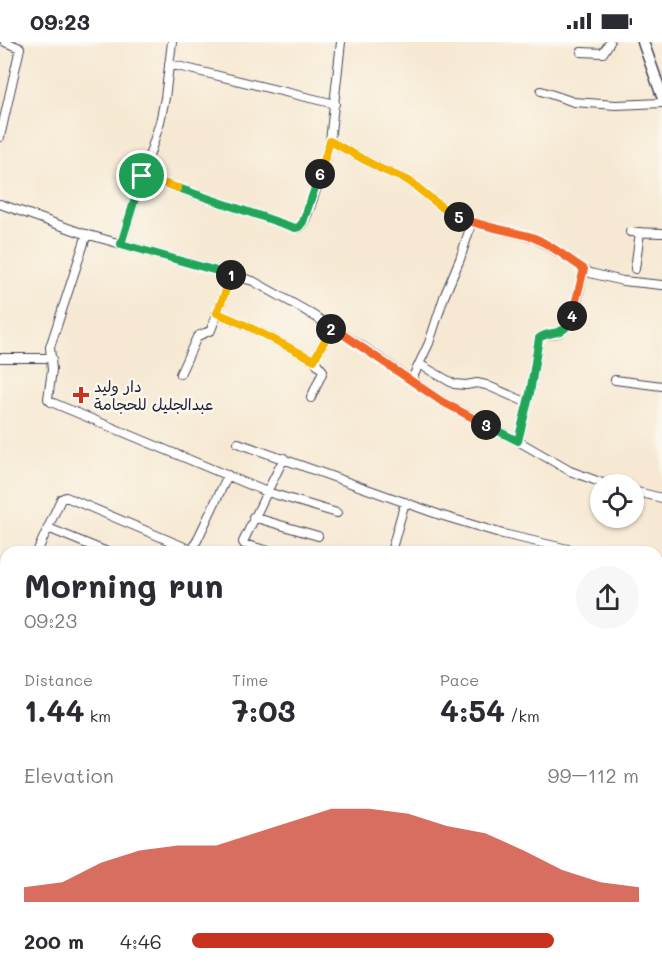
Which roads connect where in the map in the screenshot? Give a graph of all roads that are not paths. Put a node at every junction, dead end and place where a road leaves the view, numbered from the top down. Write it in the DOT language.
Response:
graph roads {
  1 [pos="5,42"];
  2 [pos="172,42"];
  3 [pos="341,42"];
  4 [pos="610,42"];
  5 [pos="642,42"];
  6 [pos="581,52"];
  7 [pos="169,64"];
  8 [pos="541,91"];
  9 [pos="662,96"];
  10 [pos="662,103"];
  11 [pos="335,104"];
  12 [pos="0,137"];
  13 [pos="330,141"];
  14 [pos="142,176"];
  15 [pos="0,204"];
  16 [pos="472,222"];
  17 [pos="630,232"];
  18 [pos="640,232"];
  19 [pos="662,233"];
  20 [pos="87,234"];
  21 [pos="121,244"];
  22 [pos="635,268"];
  23 [pos="584,269"];
  24 [pos="232,275"];
  25 [pos="662,285"];
  26 [pos="217,313"];
  27 [pos="332,327"];
  28 [pos="0,358"];
  29 [pos="52,358"];
  30 [pos="314,360"];
  31 [pos="419,364"];
  32 [pos="180,374"];
  33 [pos="411,381"];
  34 [pos="615,381"];
  35 [pos="662,386"];
  36 [pos="311,398"];
  37 [pos="528,403"];
  38 [pos="518,441"];
  39 [pos="238,443"];
  40 [pos="284,458"];
  41 [pos="228,475"];
  42 [pos="590,478"];
  43 [pos="267,492"];
  44 [pos="644,494"];
  45 [pos="662,498"];
  46 [pos="405,502"];
  47 [pos="337,513"];
  48 [pos="253,517"];
  49 [pos="48,528"];
  50 [pos="318,536"];
  51 [pos="40,546"];
  52 [pos="92,546"];
  53 [pos="182,546"];
  54 [pos="196,546"];
  55 [pos="251,546"];
  56 [pos="393,546"];
  57 [pos="555,546"];
  1 -- 12 [label="street"];
  2 -- 7 [label="street"];
  3 -- 11 [label="street"];
  4 -- 6 [label="street"];
  5 -- 9 [label="main road"];
  7 -- 11 [label="street"];
  7 -- 14 [label="street"];
  8 -- 10 [label="street"];
  11 -- 13 [label="street"];
  13 -- 14 [label="street"];
  13 -- 16 [label="street"];
  14 -- 21 [label="street"];
  15 -- 20 [label="street"];
  16 -- 23 [label="street"];
  16 -- 31 [label="street"];
  17 -- 18 [label="street"];
  18 -- 19 [label="street"];
  18 -- 22 [label="street"];
  20 -- 21 [label="street"];
  20 -- 29 [label="street"];
  21 -- 24 [label="street"];
  23 -- 25 [label="street"];
  23 -- 37 [label="street"];
  24 -- 26 [label="street"];
  24 -- 27 [label="street"];
  26 -- 30 [label="street"];
  26 -- 32 [label="street"];
  27 -- 30 [label="street"];
  27 -- 33 [label="street"];
  28 -- 29 [label="street"];
  29 -- 41 [label="street"];
  30 -- 36 [label="street"];
  31 -- 33 [label="street"];
  31 -- 37 [label="street"];
  33 -- 38 [label="street"];
  34 -- 35 [label="street"];
  37 -- 38 [label="street"];
  38 -- 42 [label="street"];
  39 -- 40 [label="street"];
  40 -- 43 [label="street"];
  40 -- 46 [label="street"];
  41 -- 43 [label="street"];
  41 -- 54 [label="street"];
  43 -- 47 [label="street"];
  43 -- 48 [label="street"];
  44 -- 45 [label="street"];
  46 -- 56 [label="street"];
  46 -- 57 [label="street"];
  48 -- 50 [label="street"];
  48 -- 55 [label="street"];
  49 -- 51 [label="street"];
  49 -- 52 [label="street"];
  49 -- 53 [label="street"];
}
